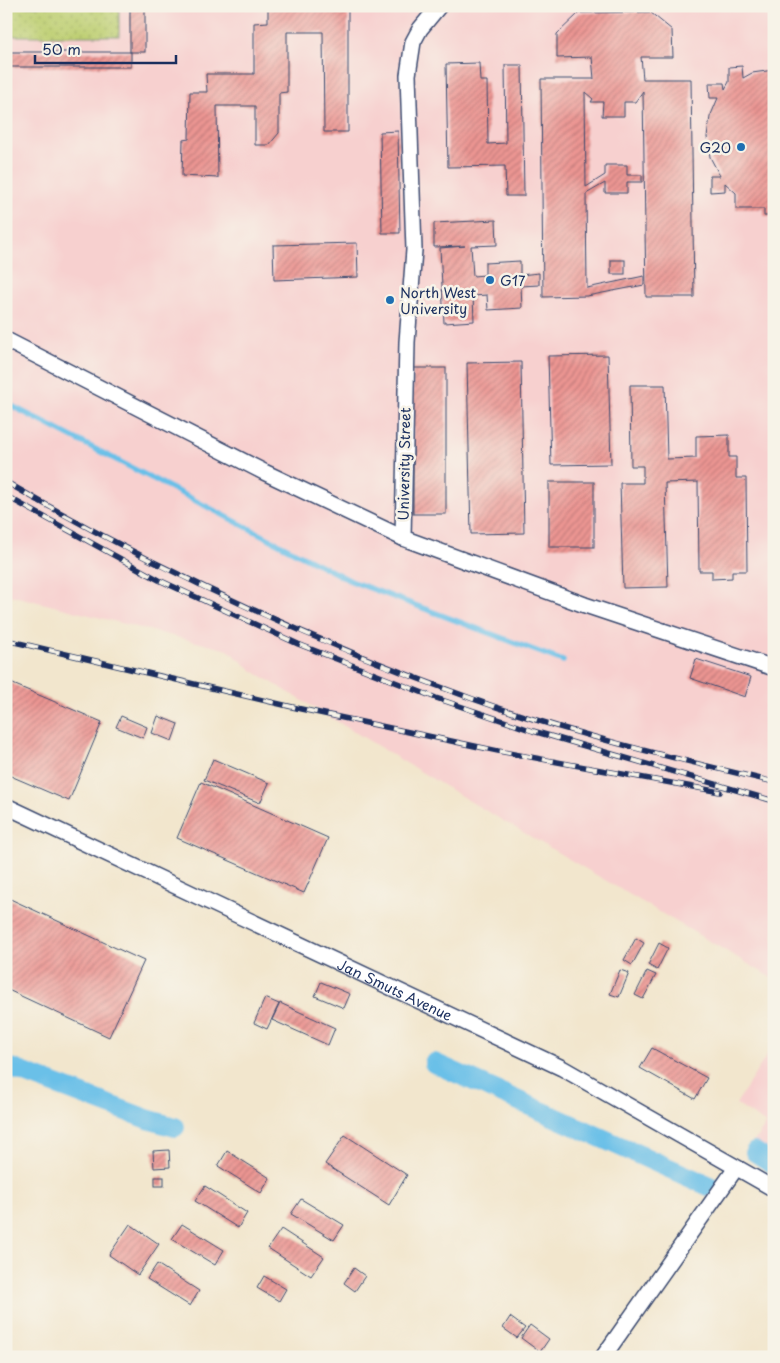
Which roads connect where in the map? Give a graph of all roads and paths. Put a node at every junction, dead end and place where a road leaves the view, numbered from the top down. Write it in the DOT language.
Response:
graph roads {
  1 [pos="439,6"];
  2 [pos="6,340"];
  3 [pos="403,538"];
  4 [pos="774,668"];
  5 [pos="6,806"];
  6 [pos="736,1168"];
  7 [pos="774,1189"];
  8 [pos="603,1357"];
  1 -- 3 [label="street, University Street"];
  2 -- 3 [label="street"];
  3 -- 4 [label="street, University Street"];
  5 -- 6 [label="street, Jan Smuts Avenue"];
  6 -- 7 [label="street, Jan Smuts Avenue"];
  6 -- 8 [label="street"];
}
